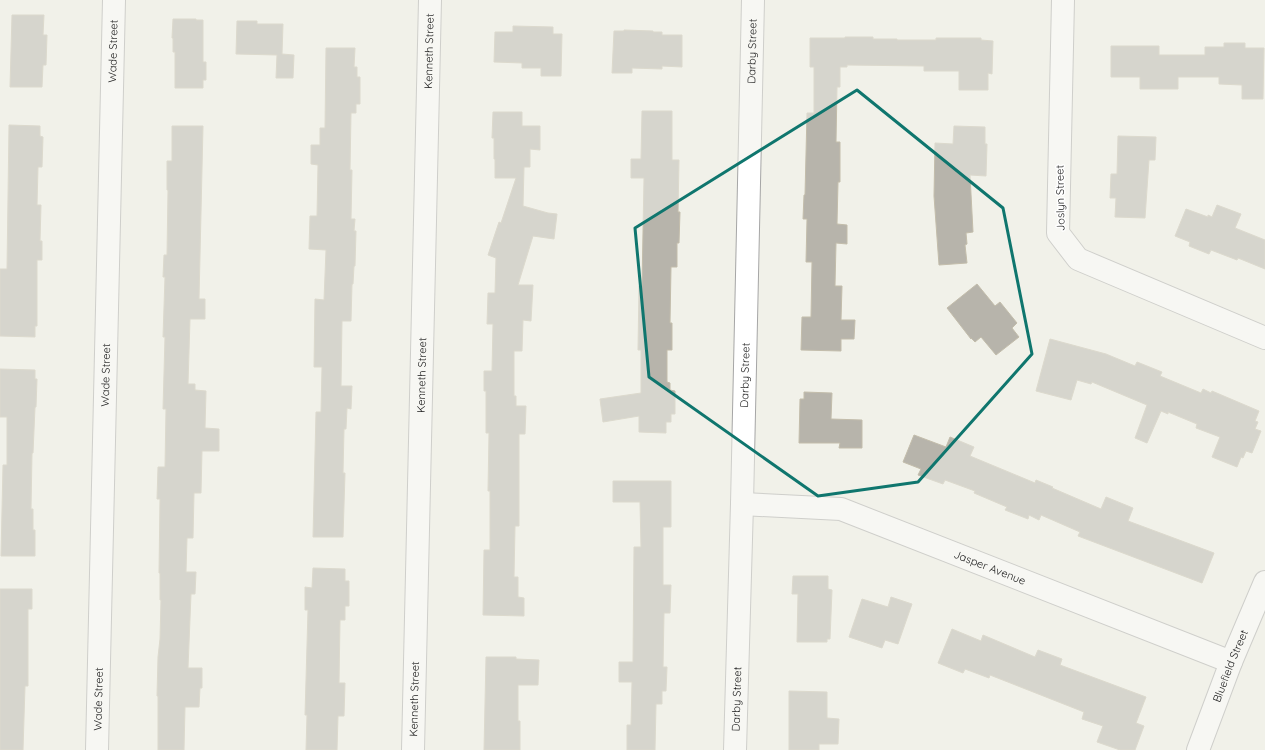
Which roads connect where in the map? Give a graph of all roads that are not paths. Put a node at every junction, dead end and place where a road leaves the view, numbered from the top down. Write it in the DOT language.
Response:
graph roads {
  1 [pos="114,0"];
  2 [pos="430,0"];
  3 [pos="753,0"];
  4 [pos="1063,0"];
  5 [pos="1265,338"];
  6 [pos="742,504"];
  7 [pos="1265,582"];
  8 [pos="1231,662"];
  9 [pos="97,750"];
  10 [pos="413,750"];
  11 [pos="735,750"];
  12 [pos="1198,750"];
  1 -- 9 [label="street, Wade Street"];
  2 -- 10 [label="street, Kenneth Street"];
  3 -- 6 [label="street, Darby Street"];
  4 -- 5 [label="street, Joslyn Street"];
  6 -- 8 [label="street, Jasper Avenue"];
  6 -- 11 [label="street, Darby Street"];
  7 -- 8 [label="street, Bluefield Street"];
  8 -- 12 [label="street, Bluefield Street"];
}
